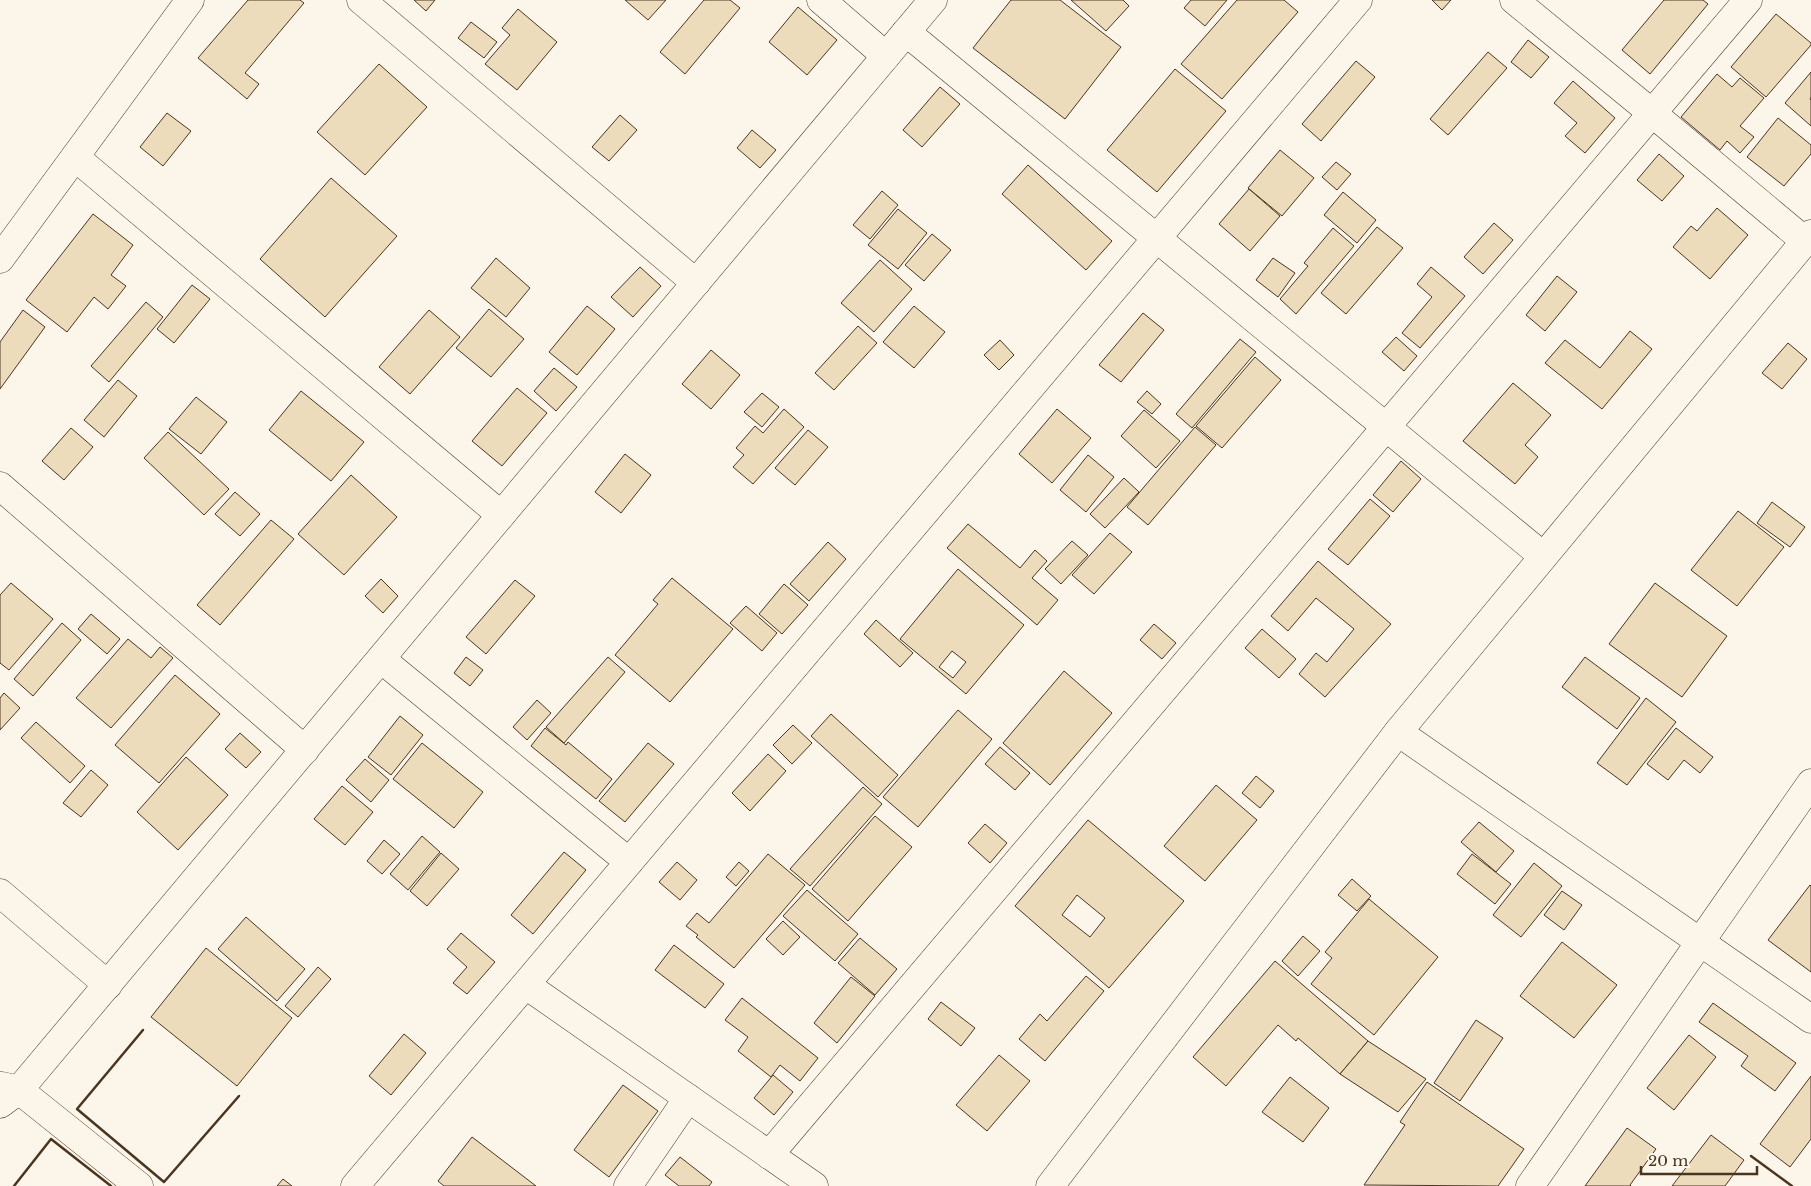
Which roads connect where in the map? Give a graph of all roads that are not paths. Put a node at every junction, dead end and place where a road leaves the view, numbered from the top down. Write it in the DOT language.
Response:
graph roads {
  1 [pos="190,0"];
  2 [pos="361,0"];
  3 [pos="821,0"];
  4 [pos="933,0"];
  5 [pos="1358,0"];
  6 [pos="1514,0"];
  7 [pos="1748,0"];
  8 [pos="906,32"];
  9 [pos="886,56"];
  10 [pos="1652,113"];
  11 [pos="75,157"];
  12 [pos="1157,238"];
  13 [pos="1808,238"];
  14 [pos="0,260"];
  15 [pos="696,283"];
  16 [pos="1386,427"];
  17 [pos="0,486"];
  18 [pos="501,516"];
  19 [pos="1543,556"];
  20 [pos="381,659"];
  21 [pos="1398,732"];
  22 [pos="305,750"];
  23 [pos="1811,783"];
  24 [pos="629,862"];
  25 [pos="0,893"];
  26 [pos="1700,942"];
  27 [pos="108,985"];
  28 [pos="526,985"];
  29 [pos="1811,1019"];
  30 [pos="6,1093"];
  31 [pos="688,1098"];
  32 [pos="769,1154"];
  33 [pos="139,1186"];
  34 [pos="355,1186"];
  35 [pos="628,1186"];
  36 [pos="814,1186"];
  37 [pos="1050,1186"];
  38 [pos="1530,1186"];
  1 -- 11 [label="street"];
  2 -- 15 [label="street"];
  3 -- 9 [label="street"];
  4 -- 8 [label="street"];
  5 -- 12 [label="street"];
  6 -- 10 [label="street"];
  7 -- 10 [label="street"];
  8 -- 9 [label="street"];
  8 -- 12 [label="street"];
  9 -- 15 [label="street"];
  10 -- 13 [label="street"];
  10 -- 16 [label="street"];
  11 -- 14 [label="street"];
  11 -- 18 [label="street"];
  12 -- 16 [label="street"];
  12 -- 24 [label="street"];
  13 -- 19 [label="street"];
  15 -- 18 [label="street"];
  16 -- 19 [label="street"];
  16 -- 32 [label="street"];
  17 -- 22 [label="street"];
  18 -- 20 [label="street"];
  19 -- 21 [label="street"];
  20 -- 22 [label="street"];
  20 -- 24 [label="street"];
  21 -- 26 [label="street"];
  21 -- 37 [label="street"];
  22 -- 27 [label="street"];
  23 -- 26 [label="street"];
  24 -- 28 [label="street"];
  25 -- 27 [label="street"];
  26 -- 29 [label="street"];
  26 -- 38 [label="street"];
  27 -- 30 [label="street"];
  28 -- 31 [label="street"];
  28 -- 34 [label="street"];
  30 -- 33 [label="street"];
  31 -- 32 [label="street"];
  31 -- 35 [label="street"];
  32 -- 36 [label="street"];
}
